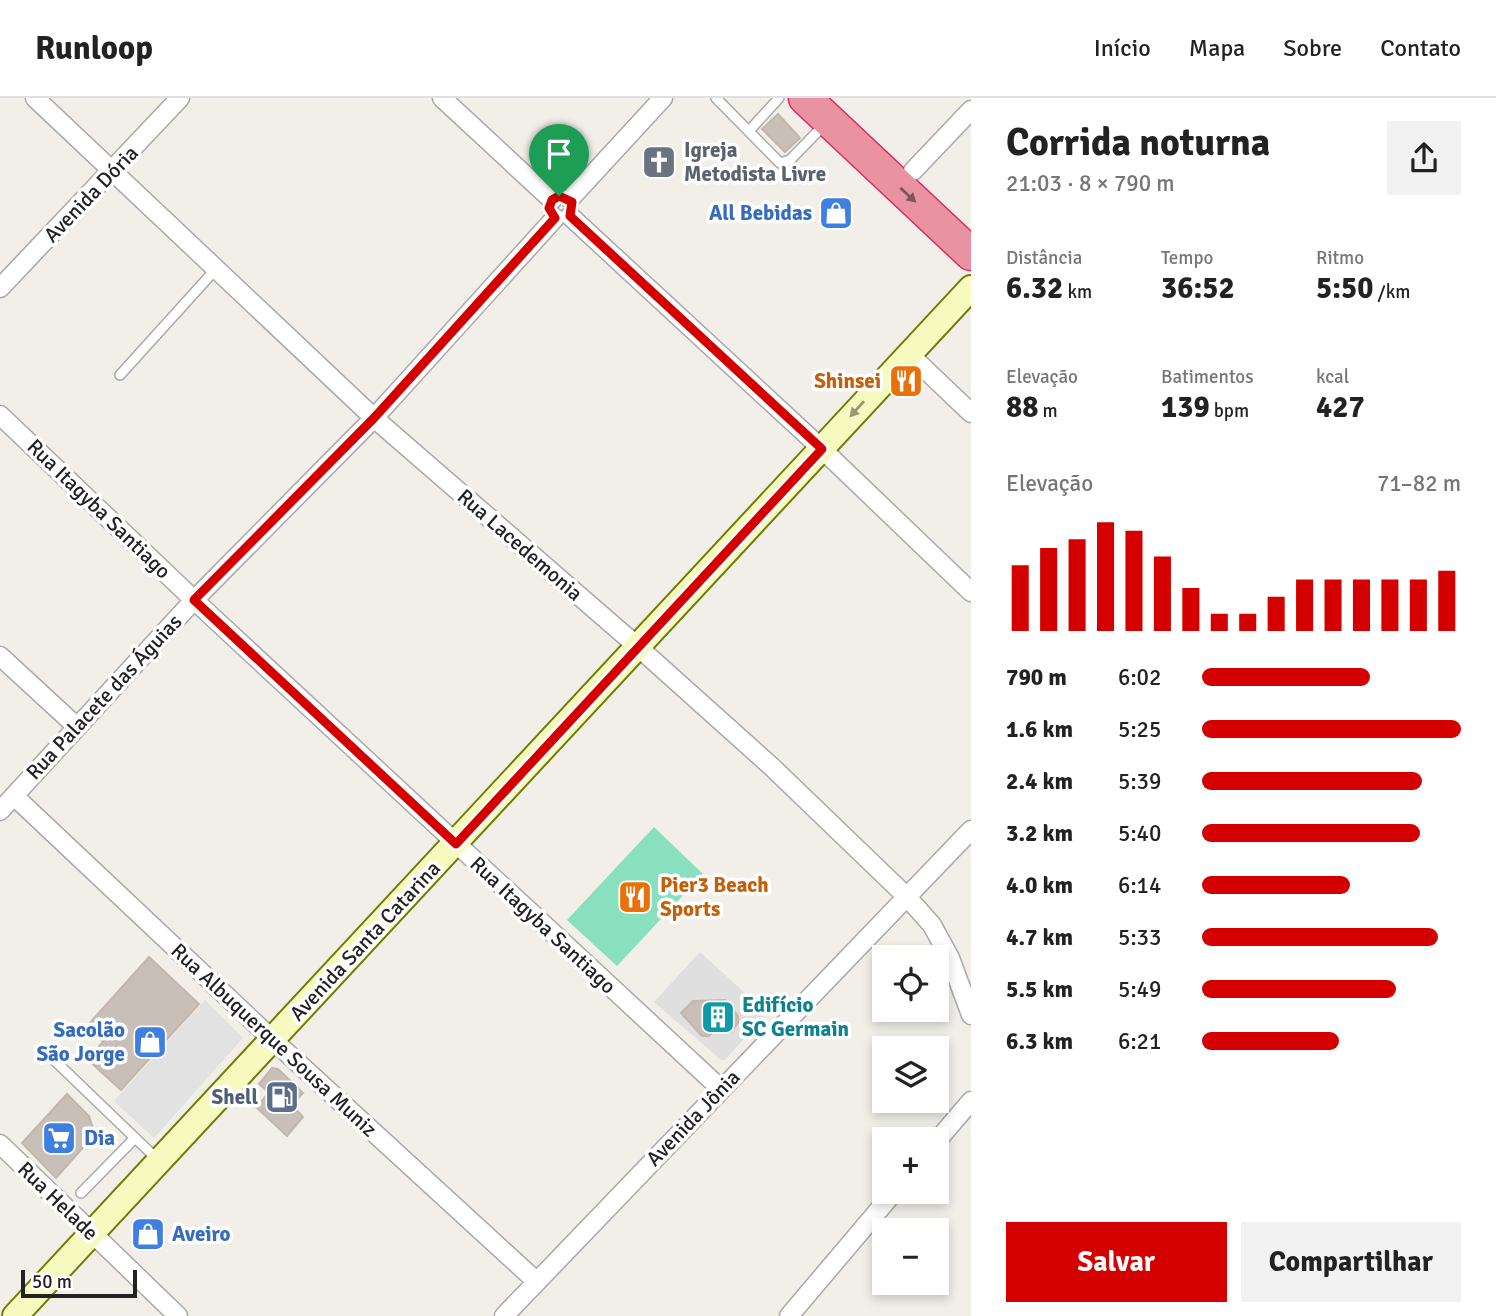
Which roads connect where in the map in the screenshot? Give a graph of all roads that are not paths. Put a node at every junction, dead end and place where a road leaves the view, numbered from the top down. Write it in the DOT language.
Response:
graph roads {
  1 [pos="35,98"];
  2 [pos="180,98"];
  3 [pos="442,98"];
  4 [pos="663,98"];
  5 [pos="716,98"];
  6 [pos="779,98"];
  7 [pos="805,98"];
  8 [pos="831,109"];
  9 [pos="971,110"];
  10 [pos="749,131"];
  11 [pos="914,171"];
  12 [pos="111,173"];
  13 [pos="562,208"];
  14 [pos="971,224"];
  15 [pos="971,254"];
  16 [pos="215,270"];
  17 [pos="0,288"];
  18 [pos="971,288"];
  19 [pos="908,353"];
  20 [pos="120,375"];
  21 [pos="971,413"];
  22 [pos="0,415"];
  23 [pos="374,418"];
  24 [pos="822,449"];
  25 [pos="971,592"];
  26 [pos="194,600"];
  27 [pos="638,646"];
  28 [pos="0,656"];
  29 [pos="76,726"];
  30 [pos="14,796"];
  31 [pos="0,811"];
  32 [pos="971,830"];
  33 [pos="456,844"];
  34 [pos="908,897"];
  35 [pos="971,1015"];
  36 [pos="273,1040"];
  37 [pos="52,1058"];
  38 [pos="720,1089"];
  39 [pos="971,1101"];
  40 [pos="949,1127"];
  41 [pos="135,1138"];
  42 [pos="0,1144"];
  43 [pos="159,1161"];
  44 [pos="81,1193"];
  45 [pos="884,1204"];
  46 [pos="92,1234"];
  47 [pos="536,1281"];
  48 [pos="15,1316"];
  49 [pos="178,1316"];
  50 [pos="504,1316"];
  51 [pos="789,1316"];
  1 -- 12 [label="street, Rua Lacedemonia"];
  2 -- 12 [label="street, Avenida Dória"];
  3 -- 13 [label="street"];
  4 -- 13 [label="street, Rua Palacete das Águias"];
  5 -- 10 [label="lane"];
  6 -- 10 [label="lane"];
  7 -- 8 [label="highway"];
  8 -- 10 [label="lane"];
  8 -- 11 [label="highway"];
  8 -- 15 [label="highway, one-way"];
  9 -- 11 [label="street"];
  11 -- 14 [label="highway"];
  12 -- 16 [label="street, Rua Lacedemonia"];
  12 -- 17 [label="street, Avenida Dória"];
  13 -- 23 [label="street, Rua Palacete das Águias"];
  13 -- 24 [label="street"];
  16 -- 20 [label="lane"];
  16 -- 23 [label="street, Rua Lacedemonia"];
  18 -- 19 [label="street, Avenida Santa Catarina"];
  19 -- 21 [label="street"];
  19 -- 24 [label="street, Avenida Santa Catarina, one-way"];
  22 -- 26 [label="street, Rua Itagyba Santiago"];
  23 -- 26 [label="street, Rua Palacete das Águias"];
  23 -- 27 [label="street, Rua Lacedemonia"];
  24 -- 25 [label="street"];
  24 -- 27 [label="street, Avenida Santa Catarina"];
  26 -- 29 [label="street, Rua Palacete das Águias"];
  26 -- 33 [label="street, Rua Itagyba Santiago"];
  27 -- 33 [label="street, Avenida Santa Catarina"];
  27 -- 34 [label="street, Rua Lacedemonia"];
  28 -- 29 [label="street"];
  29 -- 30 [label="street, Rua Palacete das Águias"];
  30 -- 31 [label="street, Rua Palacete das Águias"];
  30 -- 36 [label="street, Rua Albuquerque Sousa Muniz"];
  32 -- 34 [label="street, Avenida Jônia"];
  33 -- 36 [label="street, Avenida Santa Catarina"];
  33 -- 38 [label="street, Rua Itagyba Santiago"];
  34 -- 35 [label="street, Rua Lacedemonia"];
  34 -- 38 [label="street, Avenida Jônia"];
  36 -- 43 [label="street, Avenida Santa Catarina"];
  36 -- 47 [label="street, Rua Albuquerque Sousa Muniz"];
  37 -- 41 [label="lane"];
  38 -- 47 [label="street, Avenida Jônia"];
  39 -- 40 [label="street"];
  41 -- 43 [label="lane"];
  41 -- 44 [label="lane"];
  42 -- 46 [label="street, Rua Helade"];
  43 -- 46 [label="street, Avenida Santa Catarina"];
  45 -- 51 [label="street"];
  46 -- 48 [label="street, Avenida Santa Catarina"];
  46 -- 49 [label="street, Rua Helade"];
  47 -- 50 [label="street, Avenida Jônia"];
}
